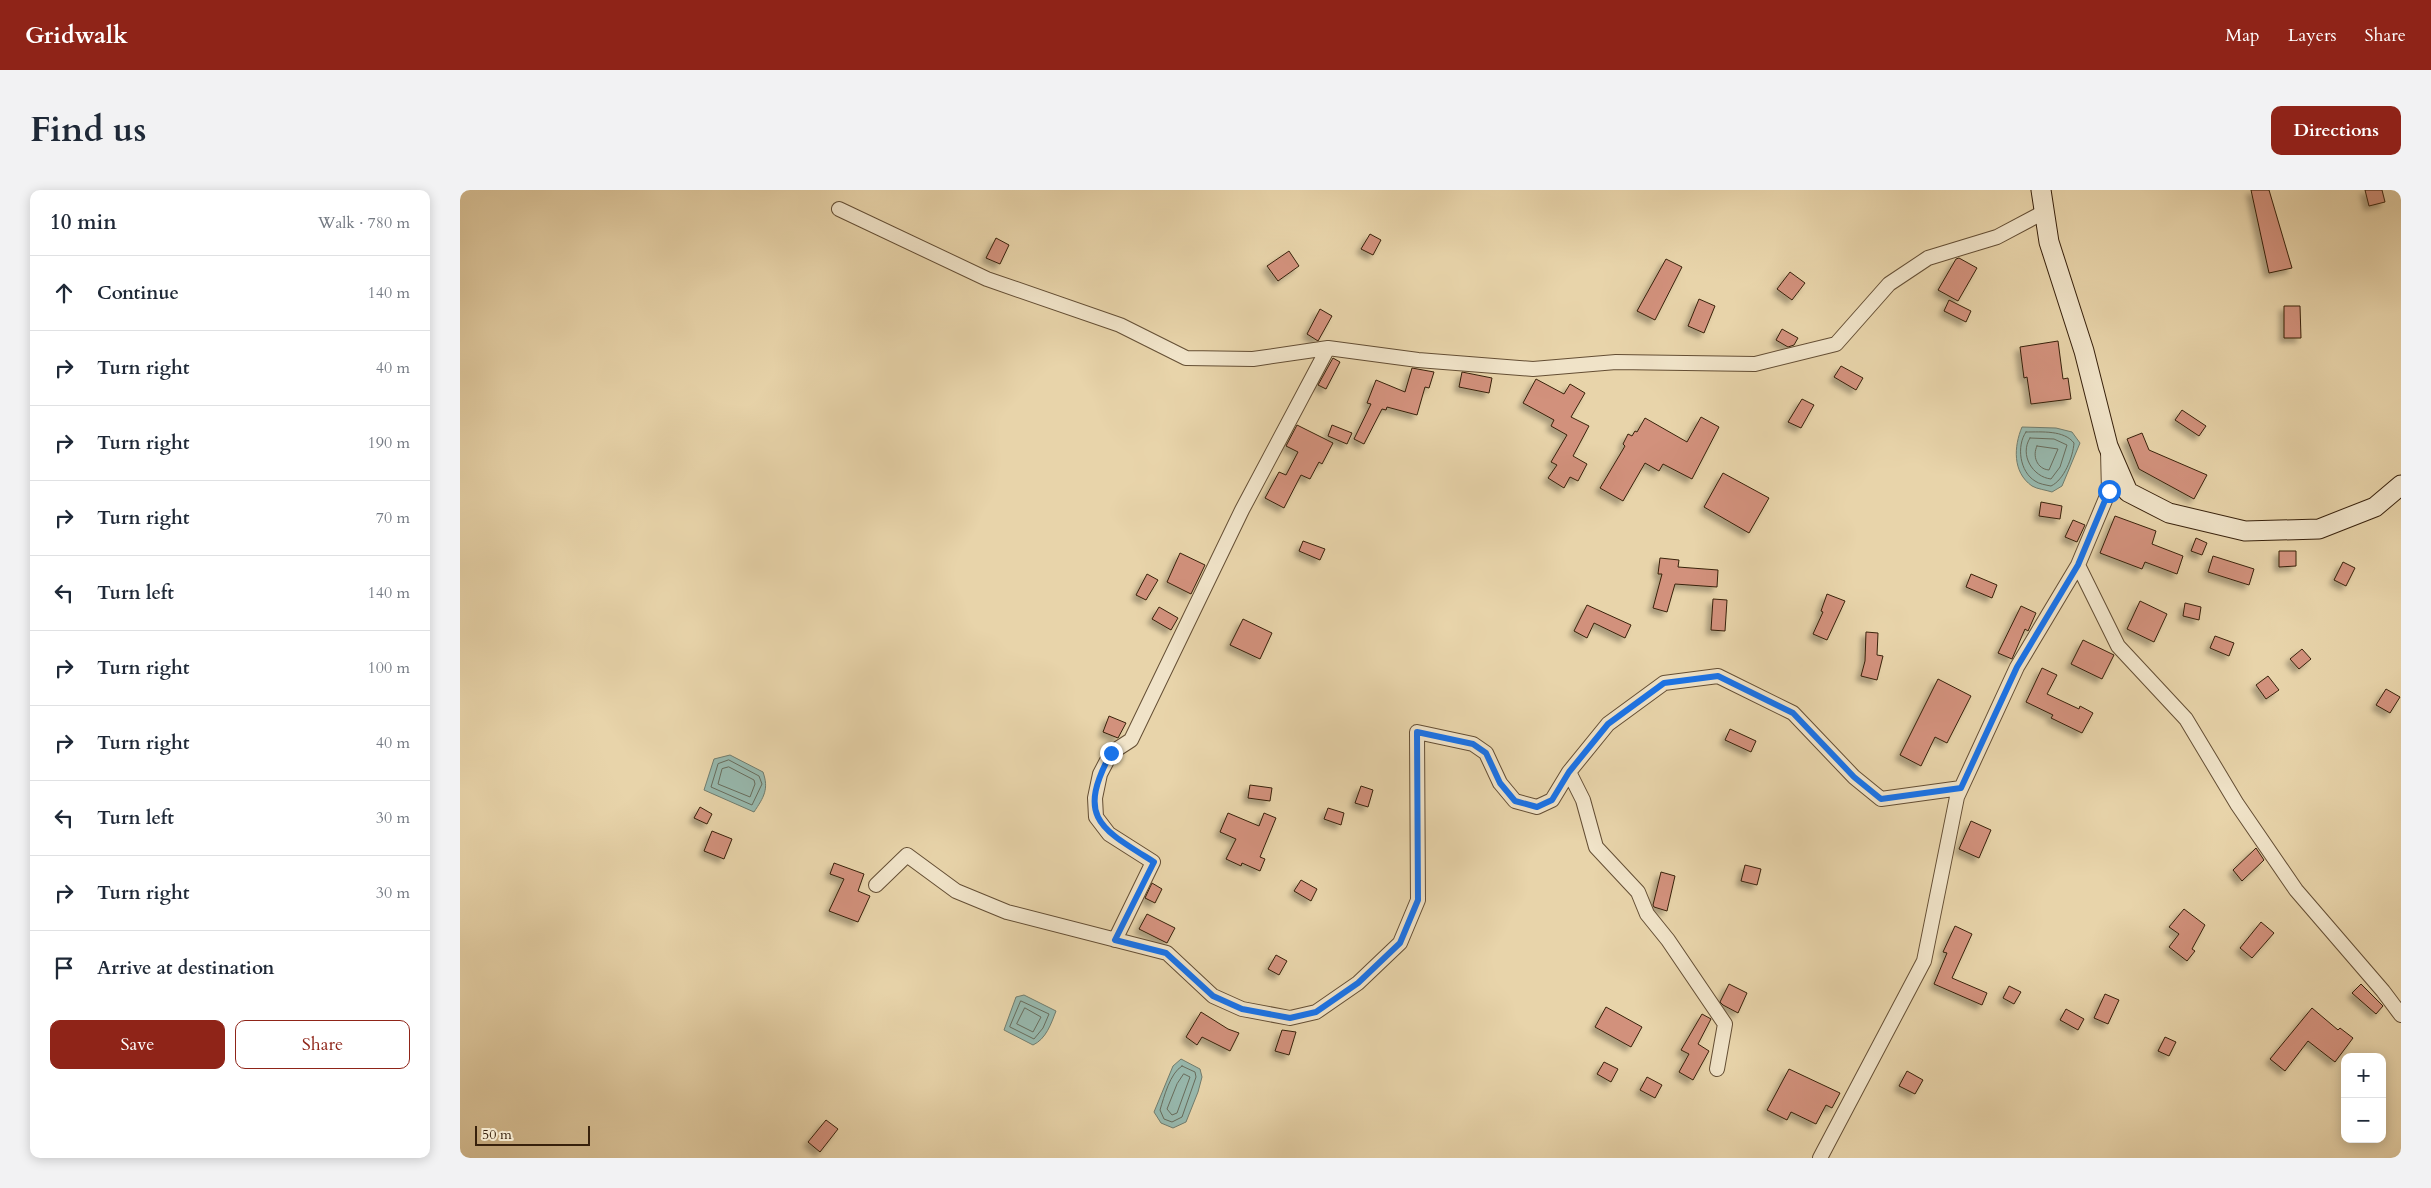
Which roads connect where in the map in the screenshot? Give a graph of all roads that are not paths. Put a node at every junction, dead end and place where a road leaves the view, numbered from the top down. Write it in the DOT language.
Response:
graph roads {
  1 [pos="2041,190"];
  2 [pos="838,209"];
  3 [pos="2044,212"];
  4 [pos="1328,348"];
  5 [pos="2108,446"];
  6 [pos="2401,486"];
  7 [pos="2078,565"];
  8 [pos="1569,772"];
  9 [pos="1961,788"];
  10 [pos="876,886"];
  11 [pos="1115,940"];
  12 [pos="2401,1015"];
  13 [pos="1717,1069"];
  14 [pos="1820,1158"];
  1 -- 3 [label="main road"];
  2 -- 4 [label="street"];
  3 -- 4 [label="street"];
  3 -- 5 [label="main road"];
  4 -- 11 [label="street"];
  5 -- 6 [label="main road"];
  5 -- 7 [label="street"];
  7 -- 9 [label="street"];
  7 -- 12 [label="street"];
  8 -- 9 [label="street"];
  8 -- 11 [label="street"];
  8 -- 13 [label="street"];
  9 -- 14 [label="street"];
  10 -- 11 [label="street"];
}
